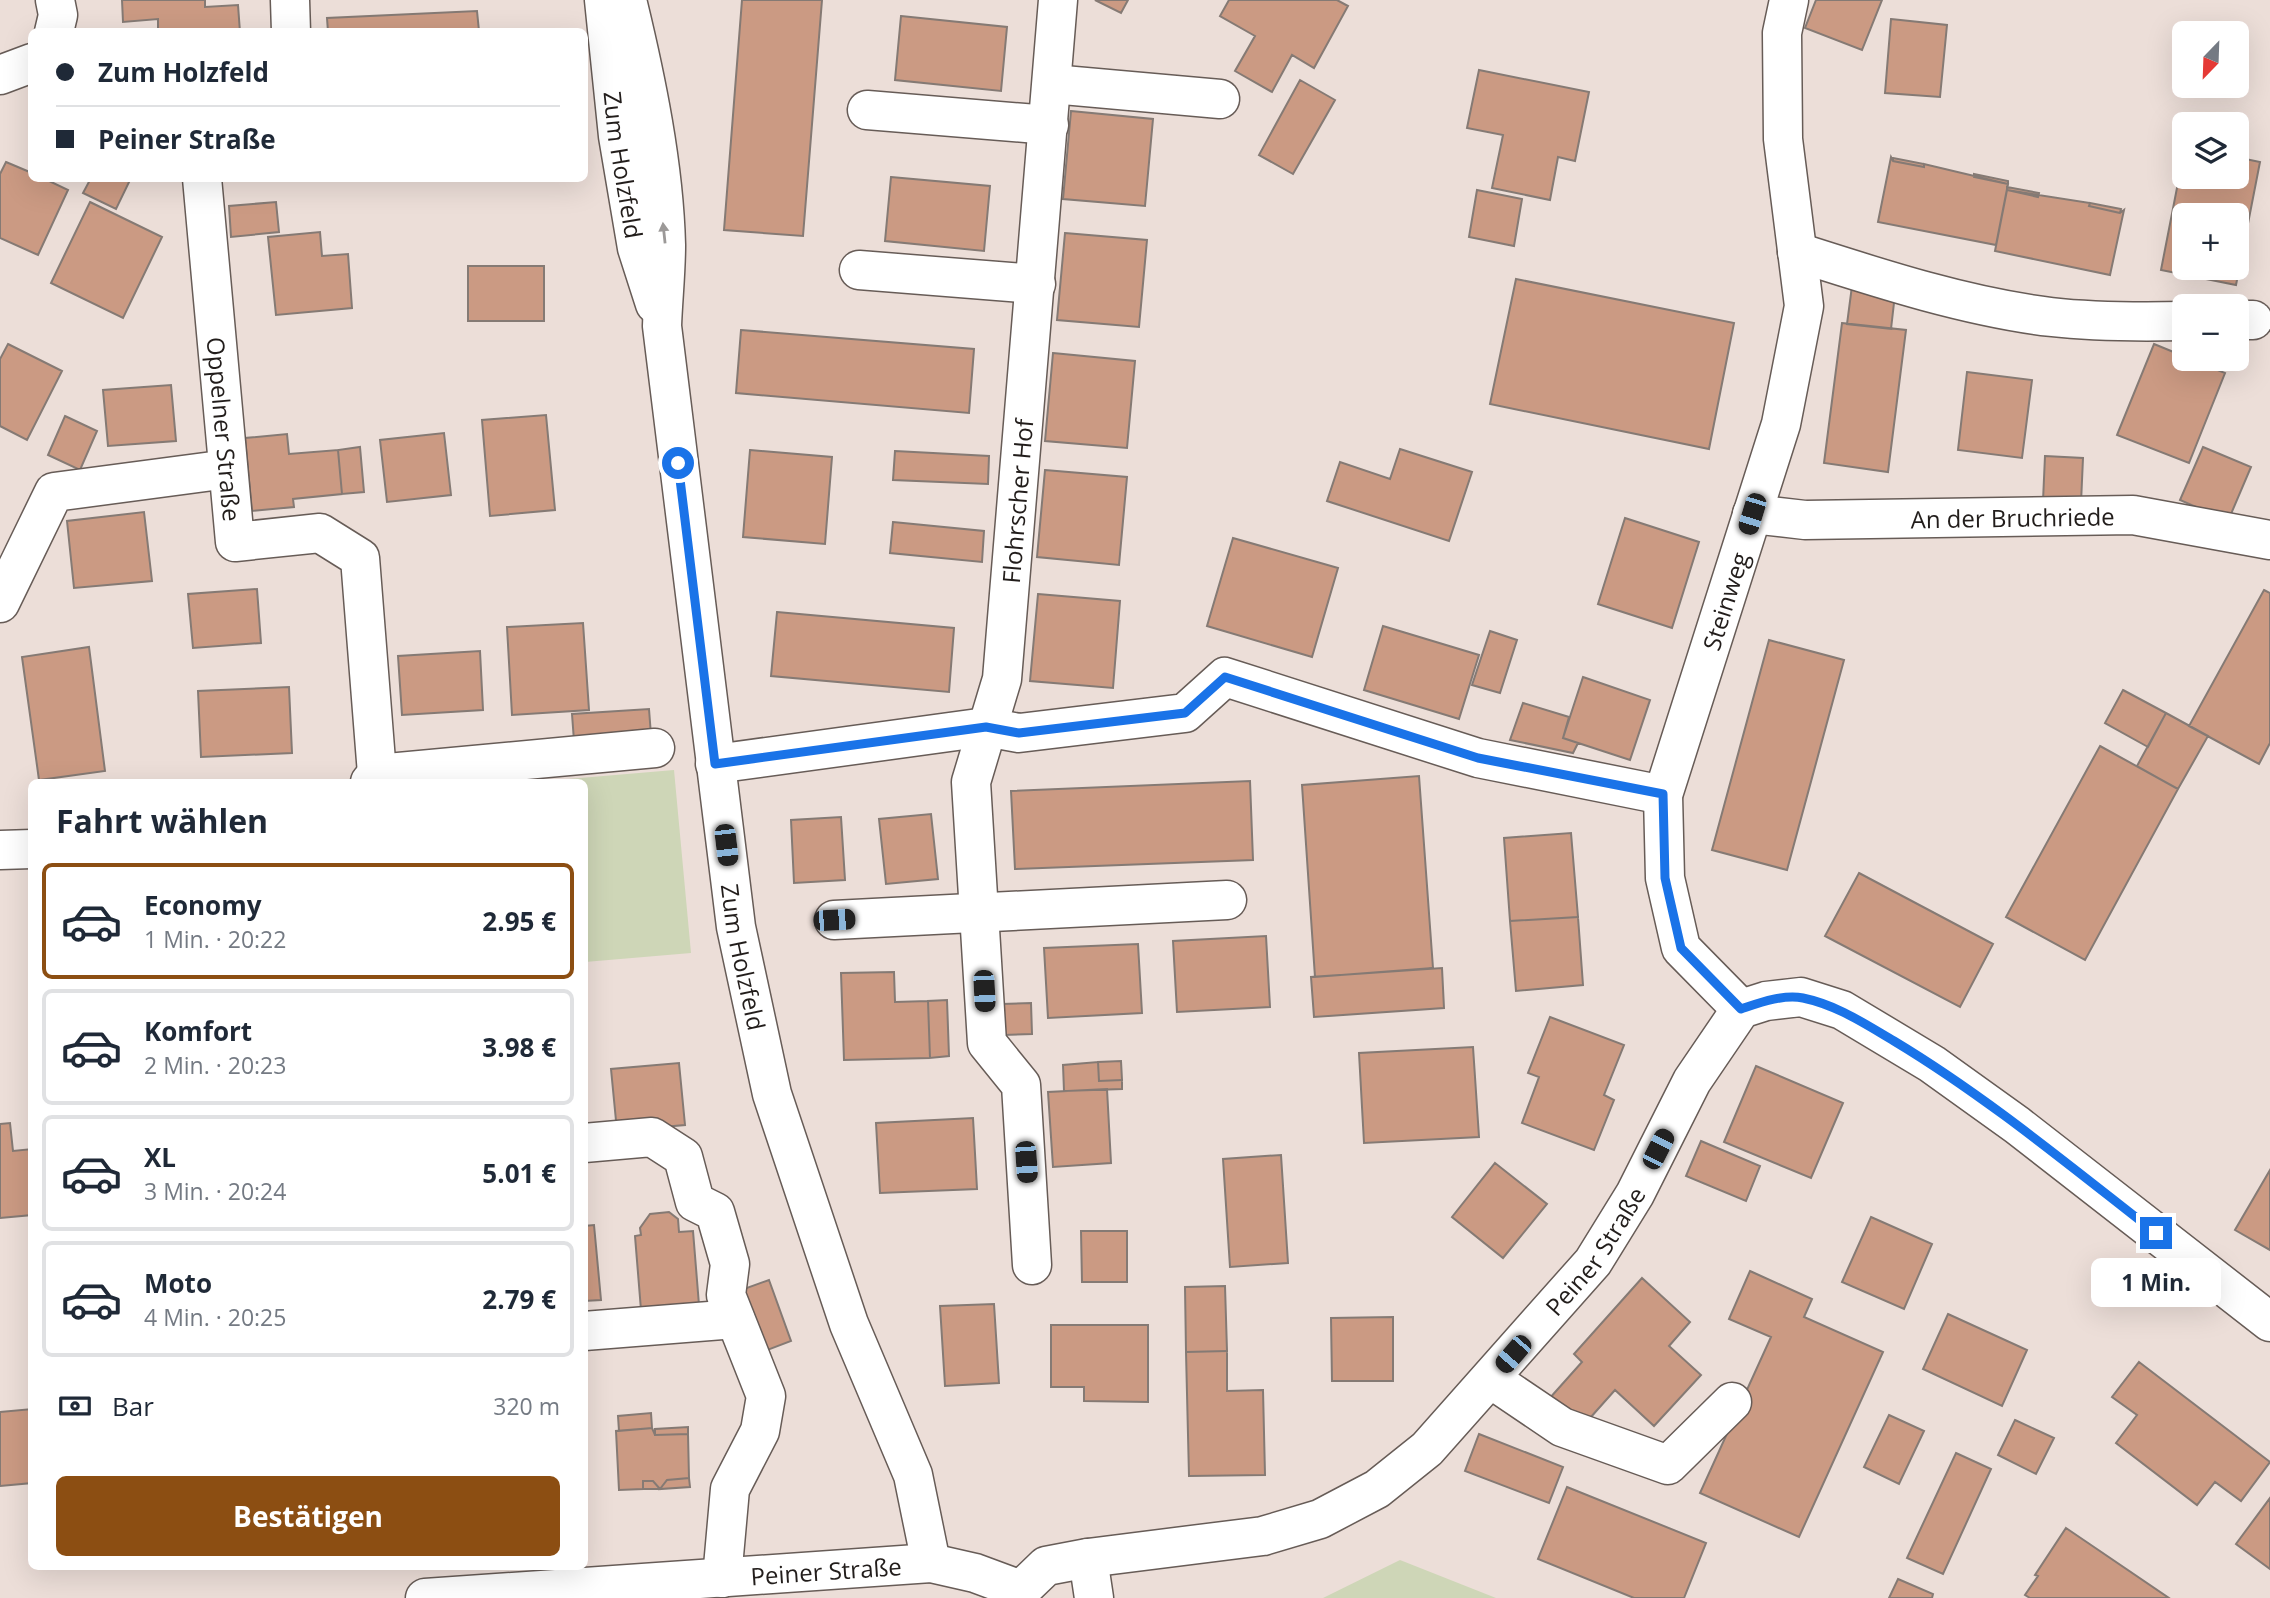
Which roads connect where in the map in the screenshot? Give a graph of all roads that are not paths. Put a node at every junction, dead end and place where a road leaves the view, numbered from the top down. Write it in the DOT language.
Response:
graph roads {
  1 [pos="55,0"];
  2 [pos="290,0"];
  3 [pos="604,0"];
  4 [pos="627,0"];
  5 [pos="1058,0"];
  6 [pos="1789,0"];
  7 [pos="55,28"];
  8 [pos="291,28"];
  9 [pos="28,64"];
  10 [pos="0,75"];
  11 [pos="1052,84"];
  12 [pos="1220,99"];
  13 [pos="867,110"];
  14 [pos="1049,125"];
  15 [pos="202,182"];
  16 [pos="1797,252"];
  17 [pos="859,270"];
  18 [pos="1036,284"];
  19 [pos="2172,321"];
  20 [pos="662,326"];
  21 [pos="228,469"];
  22 [pos="1752,514"];
  23 [pos="2270,540"];
  24 [pos="0,603"];
  25 [pos="986,727"];
  26 [pos="655,748"];
  27 [pos="715,764"];
  28 [pos="374,778"];
  29 [pos="1663,794"];
  30 [pos="28,849"];
  31 [pos="0,850"];
  32 [pos="1227,900"];
  33 [pos="979,913"];
  34 [pos="834,920"];
  35 [pos="1741,1009"];
  36 [pos="588,1143"];
  37 [pos="1032,1265"];
  38 [pos="735,1319"];
  39 [pos="2270,1322"];
  40 [pos="588,1331"];
  41 [pos="1491,1379"];
  42 [pos="1732,1402"];
  43 [pos="1088,1558"];
  44 [pos="932,1563"];
  45 [pos="722,1578"];
  46 [pos="1021,1594"];
  47 [pos="425,1598"];
  48 [pos="1094,1598"];
  1 -- 7 [label="street"];
  2 -- 8 [label="street"];
  3 -- 20 [label="street, Zum Holzfeld"];
  20 -- 4 [label="street, Zum Holzfeld, one-way"];
  5 -- 11 [label="street, Flohrscher Hof"];
  6 -- 16 [label="street, Steinweg"];
  9 -- 10 [label="street"];
  11 -- 12 [label="street"];
  11 -- 14 [label="street, Flohrscher Hof"];
  13 -- 14 [label="street"];
  14 -- 18 [label="street, Flohrscher Hof"];
  15 -- 21 [label="street, Oppelner Straße"];
  16 -- 19 [label="street"];
  16 -- 22 [label="street, Steinweg"];
  17 -- 18 [label="street"];
  18 -- 25 [label="street, Flohrscher Hof"];
  20 -- 27 [label="street, Zum Holzfeld"];
  21 -- 24 [label="street"];
  21 -- 28 [label="street, Oppelner Straße"];
  22 -- 23 [label="street, An der Bruchriede"];
  22 -- 29 [label="street, Steinweg"];
  25 -- 27 [label="street"];
  25 -- 29 [label="street"];
  25 -- 33 [label="street, Flohrscher Hof"];
  26 -- 28 [label="street, Oppelner Straße"];
  27 -- 44 [label="street, Zum Holzfeld"];
  29 -- 35 [label="street, Steinweg"];
  30 -- 31 [label="street"];
  32 -- 33 [label="street"];
  33 -- 34 [label="street"];
  33 -- 37 [label="street, Flohrscher Hof"];
  35 -- 39 [label="street"];
  35 -- 41 [label="street, Peiner Straße"];
  36 -- 38 [label="street"];
  38 -- 40 [label="street"];
  38 -- 45 [label="street"];
  41 -- 42 [label="street"];
  41 -- 43 [label="street, Peiner Straße"];
  43 -- 46 [label="street, Peiner Straße"];
  43 -- 48 [label="street"];
  44 -- 45 [label="street, Peiner Straße"];
  44 -- 46 [label="street, Peiner Straße"];
  45 -- 47 [label="street, Peiner Straße"];
}
